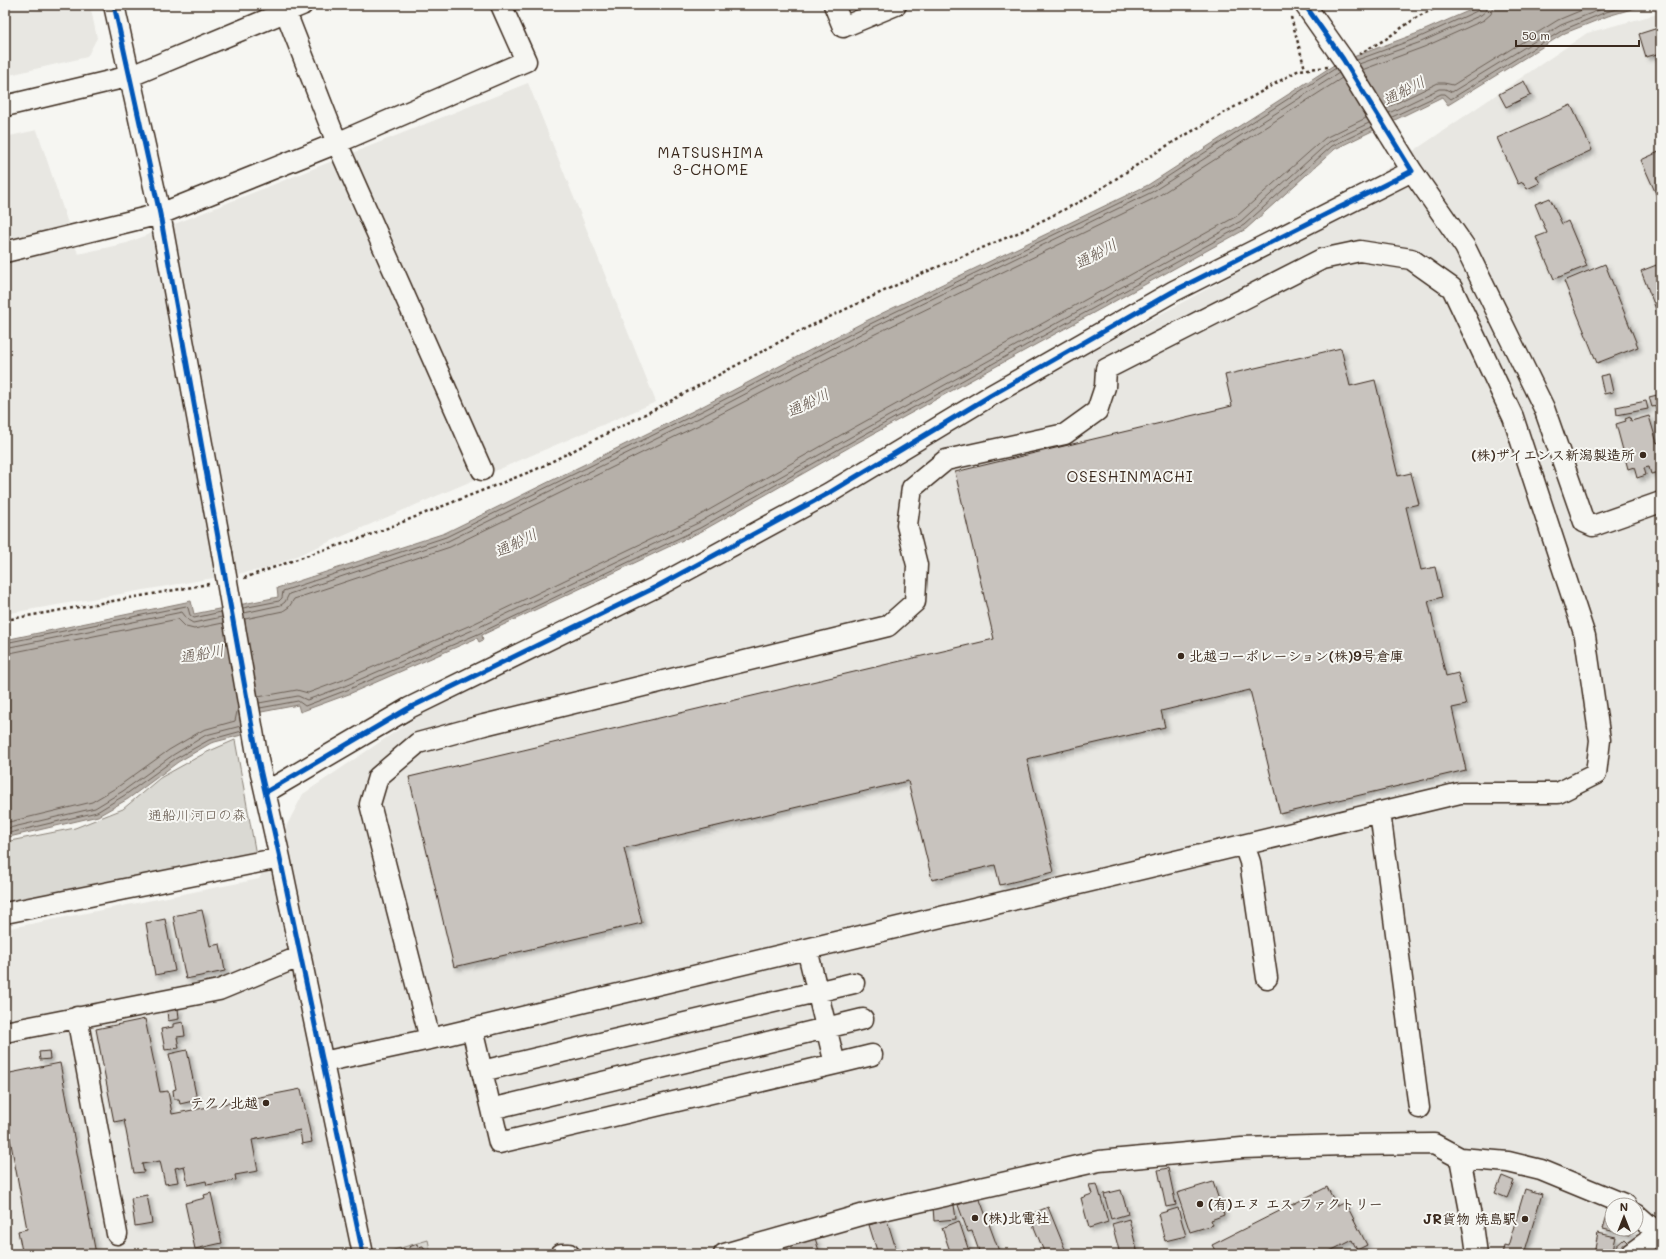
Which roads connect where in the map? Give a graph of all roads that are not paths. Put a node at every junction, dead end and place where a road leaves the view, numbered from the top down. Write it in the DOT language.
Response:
graph roads {
  1 [pos="114,5"];
  2 [pos="501,5"];
  3 [pos="834,5"];
  4 [pos="896,5"];
  5 [pos="290,7"];
  6 [pos="1298,10"];
  7 [pos="131,76"];
  8 [pos="5,106"];
  9 [pos="337,142"];
  10 [pos="1412,171"];
  11 [pos="160,214"];
  12 [pos="5,252"];
  13 [pos="482,470"];
  14 [pos="1661,502"];
  15 [pos="266,792"];
  16 [pos="1380,812"];
  17 [pos="1244,845"];
  18 [pos="280,858"];
  19 [pos="5,913"];
  20 [pos="807,949"];
  21 [pos="301,956"];
  22 [pos="1267,978"];
  23 [pos="854,983"];
  24 [pos="818,992"];
  25 [pos="76,1018"];
  26 [pos="863,1019"];
  27 [pos="826,1028"];
  28 [pos="472,1029"];
  29 [pos="5,1032"];
  30 [pos="430,1039"];
  31 [pos="872,1056"];
  32 [pos="323,1062"];
  33 [pos="835,1064"];
  34 [pos="482,1071"];
  35 [pos="1419,1108"];
  36 [pos="491,1109"];
  37 [pos="1460,1158"];
  38 [pos="1607,1197"];
  39 [pos="1644,1221"];
  40 [pos="1657,1233"];
  41 [pos="117,1234"];
  42 [pos="363,1254"];
  43 [pos="561,1254"];
  44 [pos="569,1254"];
  45 [pos="724,1254"];
  46 [pos="1477,1254"];
  47 [pos="1630,1254"];
  48 [pos="1656,1254"];
  1 -- 7 [label="street"];
  2 -- 9 [label="street"];
  3 -- 4 [label="street"];
  5 -- 7 [label="street"];
  5 -- 9 [label="street"];
  6 -- 10 [label="street, bridge"];
  7 -- 8 [label="street"];
  7 -- 11 [label="street"];
  9 -- 11 [label="street"];
  9 -- 13 [label="street"];
  10 -- 14 [label="street"];
  10 -- 15 [label="street"];
  11 -- 12 [label="street"];
  11 -- 15 [label="street, bridge"];
  15 -- 18 [label="street"];
  16 -- 17 [label="street"];
  16 -- 30 [label="street"];
  16 -- 35 [label="street"];
  17 -- 20 [label="street"];
  17 -- 22 [label="street"];
  18 -- 19 [label="street"];
  18 -- 21 [label="street"];
  20 -- 24 [label="street"];
  20 -- 28 [label="street"];
  21 -- 25 [label="street"];
  21 -- 32 [label="street"];
  23 -- 24 [label="street"];
  24 -- 27 [label="street"];
  24 -- 34 [label="street"];
  25 -- 29 [label="street"];
  25 -- 41 [label="street"];
  26 -- 27 [label="street"];
  27 -- 33 [label="street"];
  27 -- 36 [label="street"];
  28 -- 30 [label="street"];
  28 -- 34 [label="street"];
  30 -- 32 [label="street"];
  31 -- 33 [label="street"];
  32 -- 42 [label="street"];
  33 -- 36 [label="street"];
  34 -- 36 [label="street"];
  37 -- 38 [label="street"];
  37 -- 45 [label="street"];
  37 -- 46 [label="street"];
  39 -- 40 [label="street"];
  40 -- 47 [label="street"];
  40 -- 48 [label="street"];
  43 -- 44 [label="street"];
}
